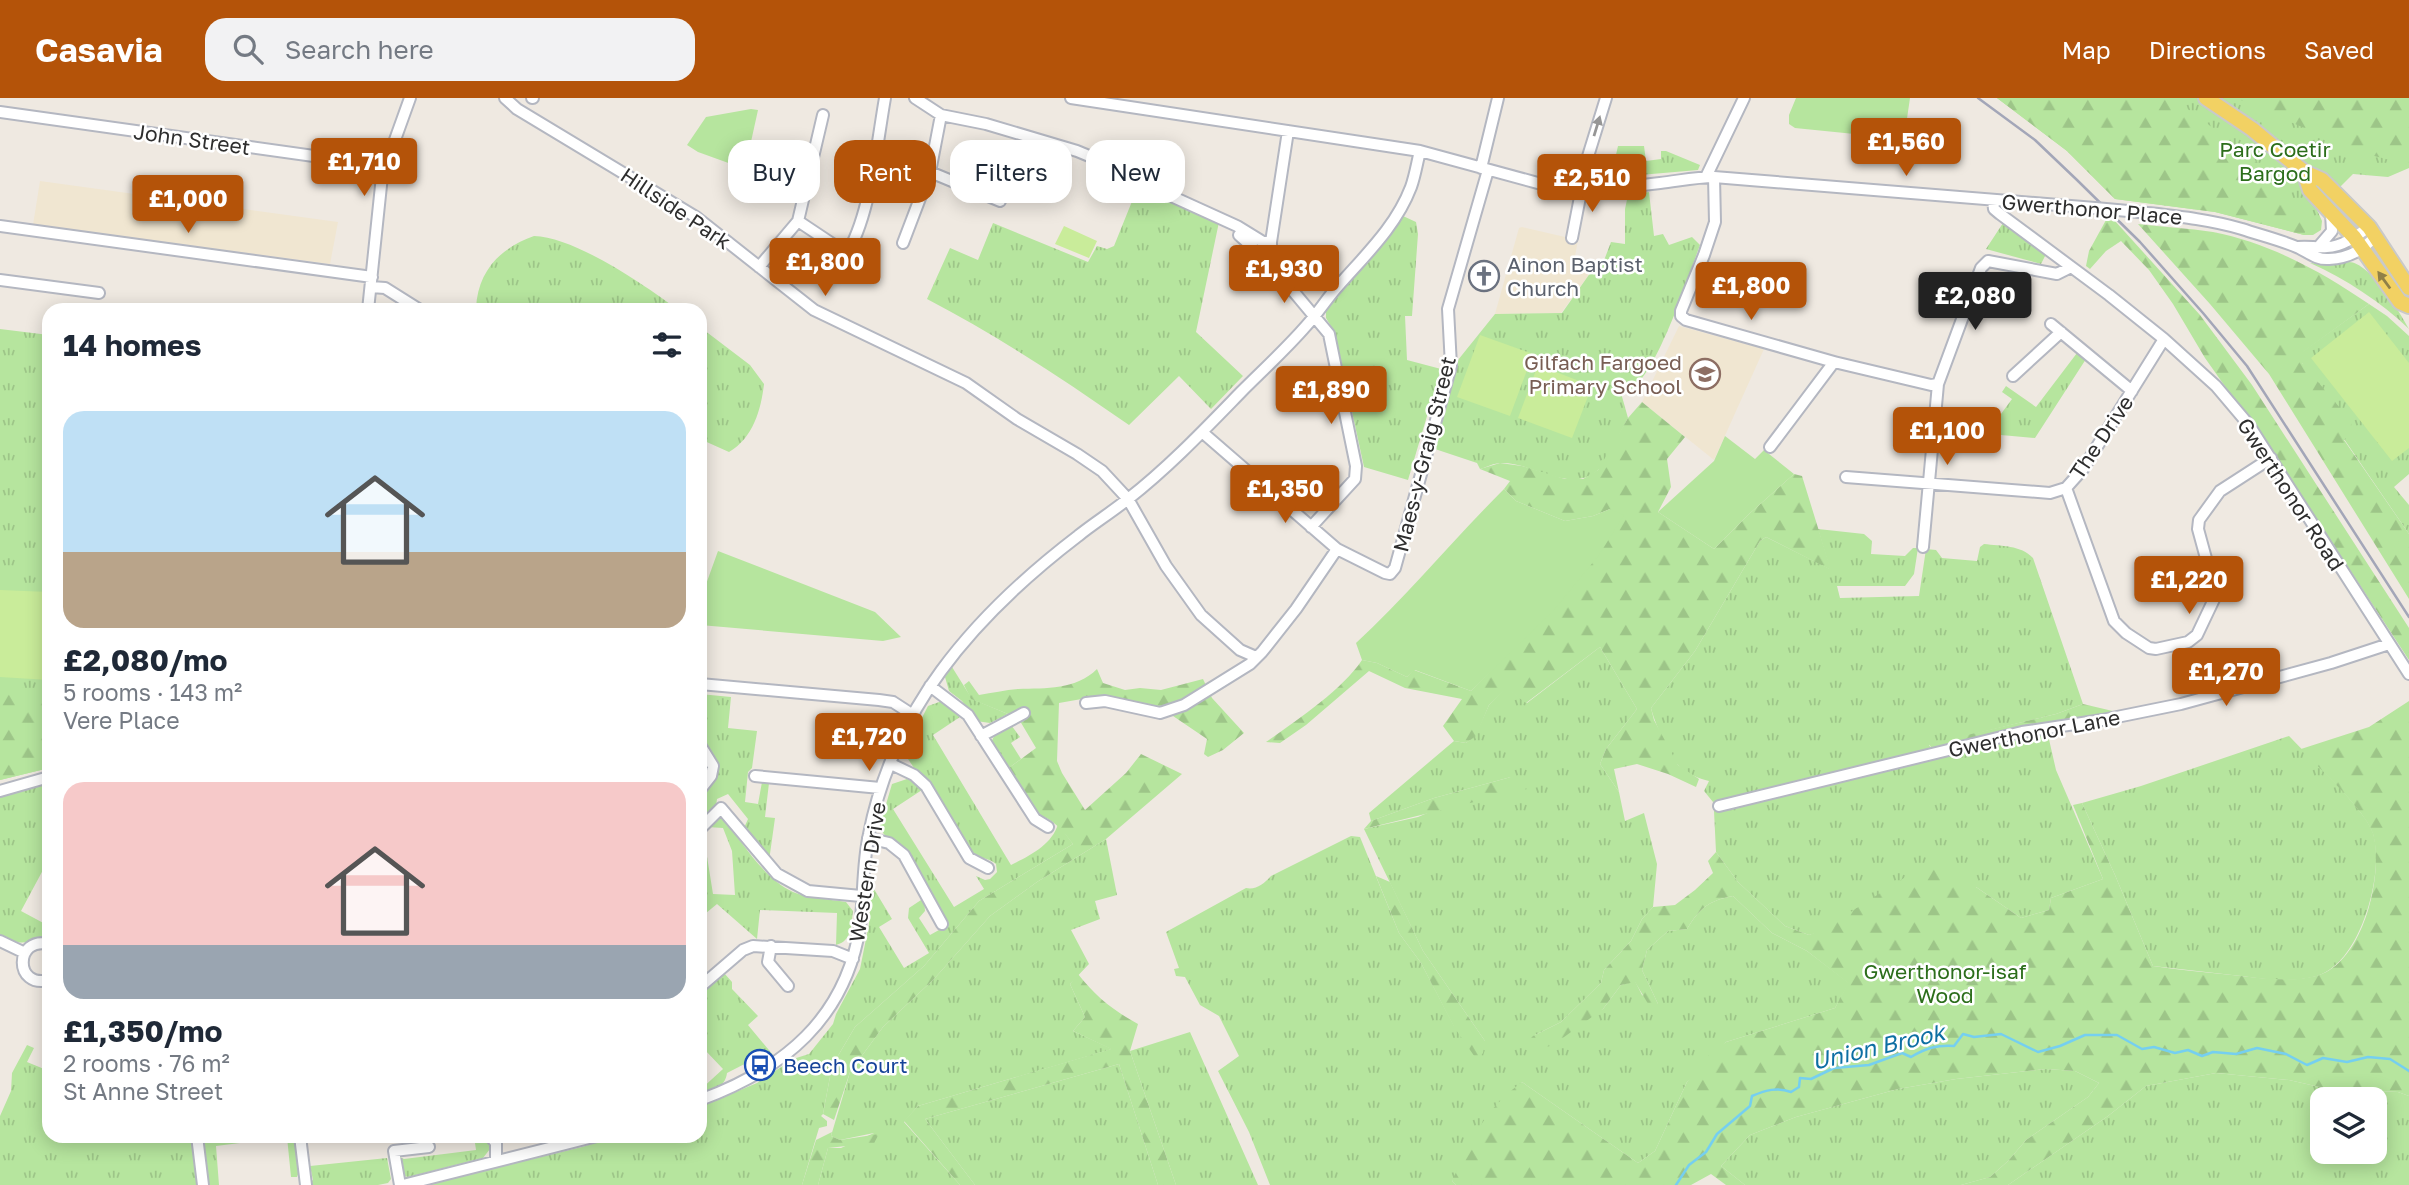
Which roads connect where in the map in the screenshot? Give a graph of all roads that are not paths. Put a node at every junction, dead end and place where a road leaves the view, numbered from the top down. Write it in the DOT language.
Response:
graph roads {
  1 [pos="410,98"];
  2 [pos="505,98"];
  3 [pos="885,98"];
  4 [pos="915,98"];
  5 [pos="1071,98"];
  6 [pos="1498,98"];
  7 [pos="1606,98"];
  8 [pos="1744,98"];
  9 [pos="2206,98"];
  10 [pos="1123,102"];
  11 [pos="0,112"];
  12 [pos="823,115"];
  13 [pos="941,115"];
  14 [pos="1288,131"];
  15 [pos="877,140"];
  16 [pos="936,141"];
  17 [pos="1420,151"];
  18 [pos="385,166"];
  19 [pos="1484,169"];
  20 [pos="2304,172"];
  21 [pos="1710,177"];
  22 [pos="1579,189"];
  23 [pos="1993,200"];
  24 [pos="864,203"];
  25 [pos="918,203"];
  26 [pos="2331,213"];
  27 [pos="798,221"];
  28 [pos="0,226"];
  29 [pos="1235,231"];
  30 [pos="2373,231"];
  31 [pos="1572,238"];
  32 [pos="1271,242"];
  33 [pos="903,243"];
  34 [pos="2358,243"];
  35 [pos="2320,245"];
  36 [pos="2298,247"];
  37 [pos="1271,256"];
  38 [pos="760,267"];
  39 [pos="2071,267"];
  40 [pos="0,280"];
  41 [pos="371,282"];
  42 [pos="2409,288"];
  43 [pos="99,293"];
  44 [pos="369,303"];
  45 [pos="409,303"];
  46 [pos="2409,306"];
  47 [pos="1315,315"];
  48 [pos="2050,324"];
  49 [pos="2061,332"];
  50 [pos="2164,339"];
  51 [pos="1834,362"];
  52 [pos="2012,376"];
  53 [pos="1938,384"];
  54 [pos="2132,391"];
  55 [pos="1202,432"];
  56 [pos="1770,447"];
  57 [pos="2271,458"];
  58 [pos="1846,477"];
  59 [pos="1930,483"];
  60 [pos="2066,488"];
  61 [pos="1128,499"];
  62 [pos="1311,527"];
  63 [pos="1923,547"];
  64 [pos="1337,549"];
  65 [pos="2389,644"];
  66 [pos="1256,657"];
  67 [pos="2409,674"];
  68 [pos="707,685"];
  69 [pos="930,686"];
  70 [pos="1086,703"];
  71 [pos="1024,713"];
  72 [pos="913,715"];
  73 [pos="981,736"];
  74 [pos="707,756"];
  75 [pos="891,764"];
  76 [pos="755,776"];
  77 [pos="42,779"];
  78 [pos="707,781"];
  79 [pos="880,788"];
  80 [pos="0,790"];
  81 [pos="1719,806"];
  82 [pos="707,822"];
  83 [pos="1048,827"];
  84 [pos="868,838"];
  85 [pos="988,868"];
  86 [pos="861,896"];
  87 [pos="942,924"];
  88 [pos="0,941"];
  89 [pos="42,944"];
  90 [pos="771,946"];
  91 [pos="24,953"];
  92 [pos="853,958"];
  93 [pos="707,981"];
  94 [pos="42,982"];
  95 [pos="788,986"];
  96 [pos="707,1097"];
  97 [pos="198,1143"];
  98 [pos="301,1143"];
  99 [pos="496,1143"];
  100 [pos="563,1143"];
  101 [pos="429,1147"];
  102 [pos="496,1161"];
  103 [pos="203,1185"];
  104 [pos="306,1185"];
  105 [pos="402,1185"];
  1 -- 18 [label="street"];
  2 -- 38 [label="street, Hillside Park"];
  3 -- 15 [label="street"];
  4 -- 13 [label="street"];
  5 -- 10 [label="street, Gwerthonor Place"];
  6 -- 19 [label="street, Maes-y-Graig Street"];
  22 -- 7 [label="street, one-way"];
  8 -- 21 [label="street"];
  9 -- 20 [label="main road"];
  10 -- 14 [label="street, Gwerthonor Place"];
  11 -- 18 [label="street, John Street"];
  12 -- 27 [label="street"];
  13 -- 16 [label="street"];
  13 -- 32 [label="street"];
  14 -- 17 [label="street, Gwerthonor Place"];
  14 -- 32 [label="street"];
  17 -- 19 [label="street, Gwerthonor Place"];
  17 -- 47 [label="street, Western Drive"];
  18 -- 41 [label="street"];
  19 -- 22 [label="street, Gwerthonor Place"];
  19 -- 64 [label="street, Maes-y-Graig Street"];
  20 -- 26 [label="main road"];
  20 -- 30 [label="main road"];
  21 -- 22 [label="street, Gwerthonor Place"];
  21 -- 23 [label="street, Gwerthonor Place"];
  21 -- 51 [label="street"];
  22 -- 31 [label="street"];
  23 -- 36 [label="street, Gwerthonor Place, bridge"];
  23 -- 39 [label="street, Gwerthonor Road"];
  24 -- 27 [label="street"];
  25 -- 33 [label="street"];
  26 -- 34 [label="main road"];
  26 -- 35 [label="street"];
  27 -- 38 [label="street"];
  28 -- 41 [label="street"];
  29 -- 47 [label="street"];
  30 -- 34 [label="street"];
  30 -- 42 [label="main road"];
  32 -- 37 [label="street"];
  34 -- 35 [label="street, Gwerthonor Place"];
  34 -- 36 [label="street, Gwerthonor Place"];
  46 -- 34 [label="main road, one-way"];
  35 -- 36 [label="street, Gwerthonor Place"];
  38 -- 61 [label="street, Hillside Park"];
  39 -- 50 [label="street, Gwerthonor Road"];
  39 -- 53 [label="street"];
  40 -- 43 [label="street"];
  41 -- 44 [label="street"];
  41 -- 45 [label="street"];
  47 -- 55 [label="street, Western Drive"];
  47 -- 62 [label="street"];
  48 -- 49 [label="street"];
  49 -- 52 [label="street"];
  49 -- 54 [label="street"];
  50 -- 54 [label="street, The Drive"];
  50 -- 57 [label="street, Gwerthonor Road"];
  51 -- 53 [label="street"];
  51 -- 56 [label="street"];
  53 -- 59 [label="street"];
  54 -- 60 [label="street, The Drive"];
  55 -- 61 [label="street, Western Drive"];
  55 -- 62 [label="street"];
  57 -- 60 [label="street"];
  57 -- 65 [label="street, Gwerthonor Road"];
  58 -- 59 [label="street, The Drive"];
  59 -- 60 [label="street, The Drive"];
  59 -- 63 [label="street"];
  61 -- 66 [label="street, Hillside Park"];
  61 -- 69 [label="street, Western Drive"];
  62 -- 64 [label="street"];
  64 -- 66 [label="street"];
  65 -- 67 [label="street, Gwerthonor Road"];
  65 -- 81 [label="street, Gwerthonor Lane"];
  66 -- 70 [label="street"];
  68 -- 72 [label="street"];
  69 -- 72 [label="street, Western Drive"];
  69 -- 73 [label="street"];
  71 -- 73 [label="street"];
  72 -- 75 [label="street, Western Drive"];
  73 -- 83 [label="street"];
  74 -- 78 [label="street"];
  75 -- 79 [label="street, Western Drive"];
  75 -- 85 [label="street"];
  76 -- 79 [label="street"];
  77 -- 80 [label="street"];
  79 -- 84 [label="street, Western Drive"];
  82 -- 86 [label="street"];
  84 -- 86 [label="street, Western Drive"];
  84 -- 87 [label="street"];
  86 -- 92 [label="street, Western Drive"];
  88 -- 91 [label="street"];
  89 -- 91 [label="street"];
  90 -- 92 [label="street"];
  90 -- 93 [label="street"];
  90 -- 95 [label="street"];
  91 -- 94 [label="street"];
  92 -- 96 [label="street, Western Drive"];
  97 -- 103 [label="street"];
  98 -- 104 [label="street"];
  99 -- 102 [label="street"];
  100 -- 102 [label="street"];
  101 -- 105 [label="street"];
  102 -- 105 [label="street"];
}
